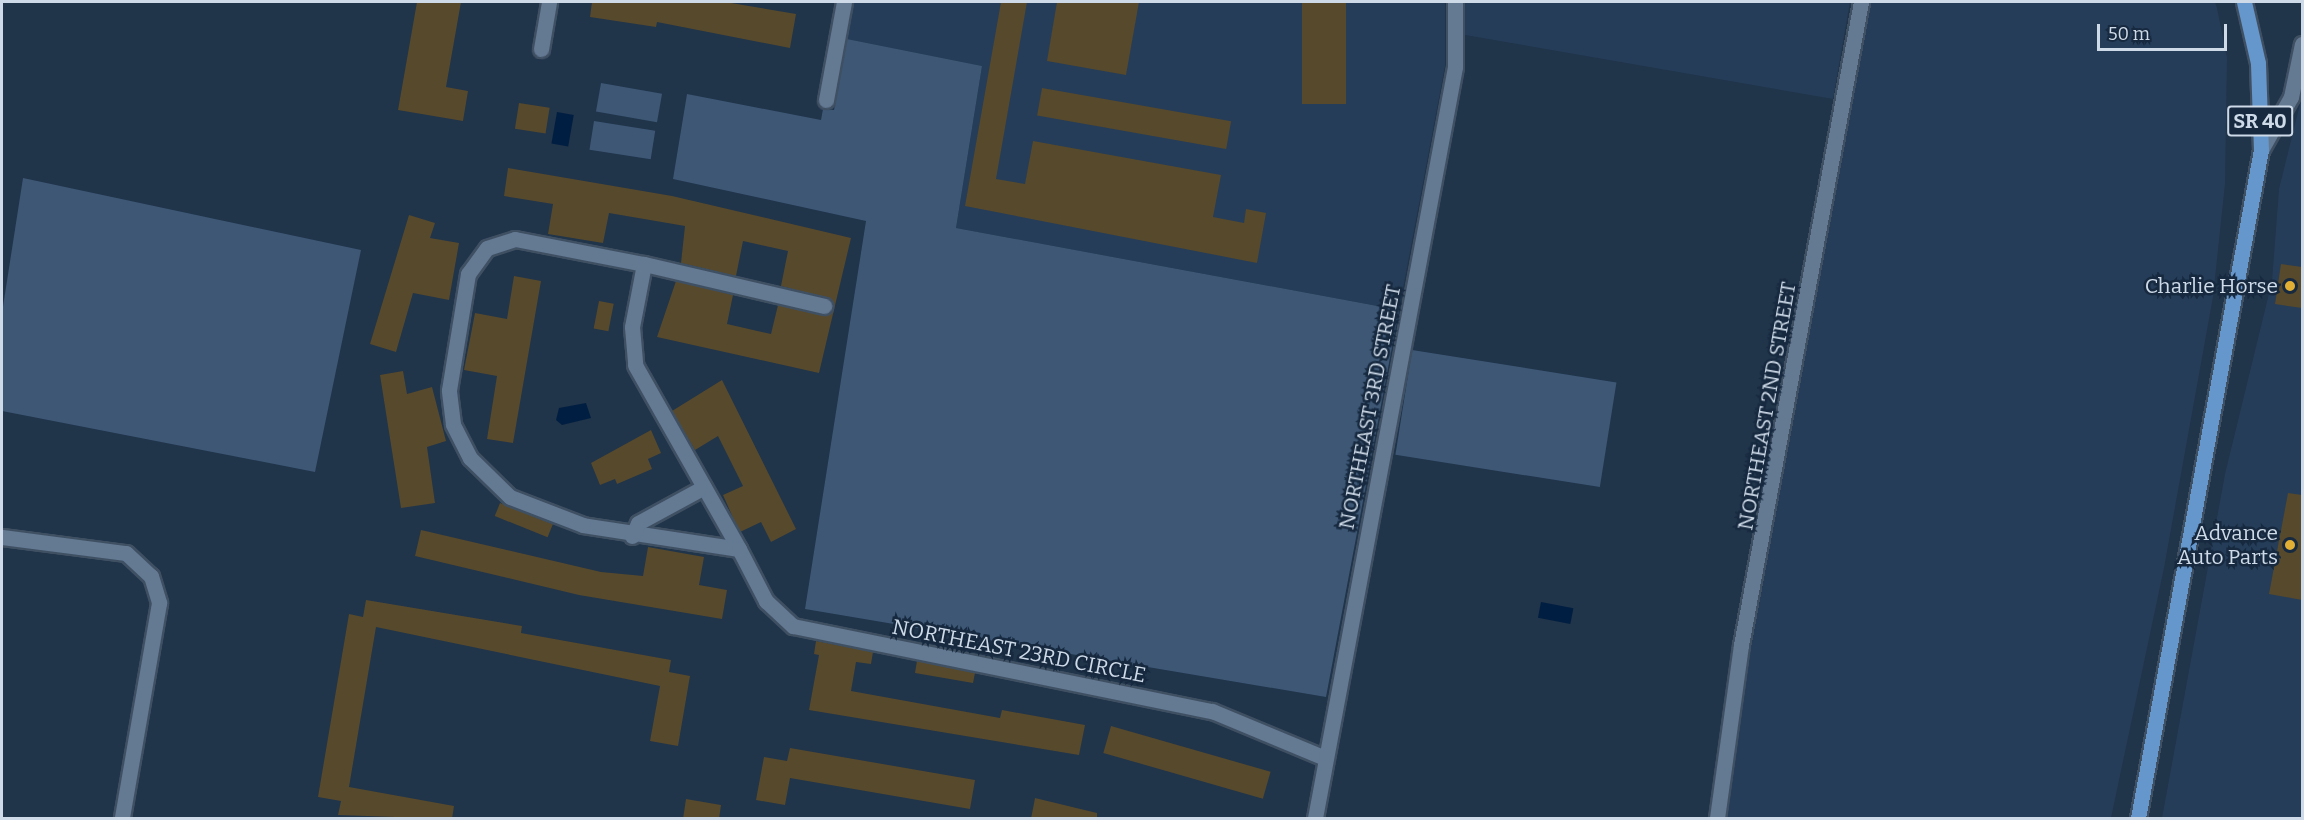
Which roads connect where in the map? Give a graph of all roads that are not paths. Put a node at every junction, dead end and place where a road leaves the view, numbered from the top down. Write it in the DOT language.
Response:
graph roads {
  1 [pos="549,2"];
  2 [pos="844,2"];
  3 [pos="1455,2"];
  4 [pos="1861,2"];
  5 [pos="2244,2"];
  6 [pos="2302,44"];
  7 [pos="541,49"];
  8 [pos="826,100"];
  9 [pos="2260,150"];
  10 [pos="644,264"];
  11 [pos="824,306"];
  12 [pos="704,487"];
  13 [pos="632,536"];
  14 [pos="2,537"];
  15 [pos="739,549"];
  16 [pos="1325,758"];
  17 [pos="122,819"];
  18 [pos="1315,819"];
  19 [pos="1717,819"];
  20 [pos="2138,819"];
  1 -- 7 [label="street"];
  2 -- 8 [label="street"];
  3 -- 16 [label="street, NORTHEAST 3RD STREET"];
  4 -- 19 [label="street, NORTHEAST 2ND STREET"];
  5 -- 9 [label="main road, SR 40"];
  6 -- 9 [label="street"];
  9 -- 20 [label="main road, SR 40"];
  10 -- 11 [label="street"];
  10 -- 12 [label="street, NORTHEAST 23RD CIRCLE"];
  10 -- 13 [label="street"];
  12 -- 13 [label="street"];
  12 -- 15 [label="street, NORTHEAST 23RD CIRCLE"];
  13 -- 15 [label="street"];
  14 -- 17 [label="street"];
  15 -- 16 [label="street, NORTHEAST 23RD CIRCLE"];
  16 -- 18 [label="street, NORTHEAST 3RD STREET"];
}
